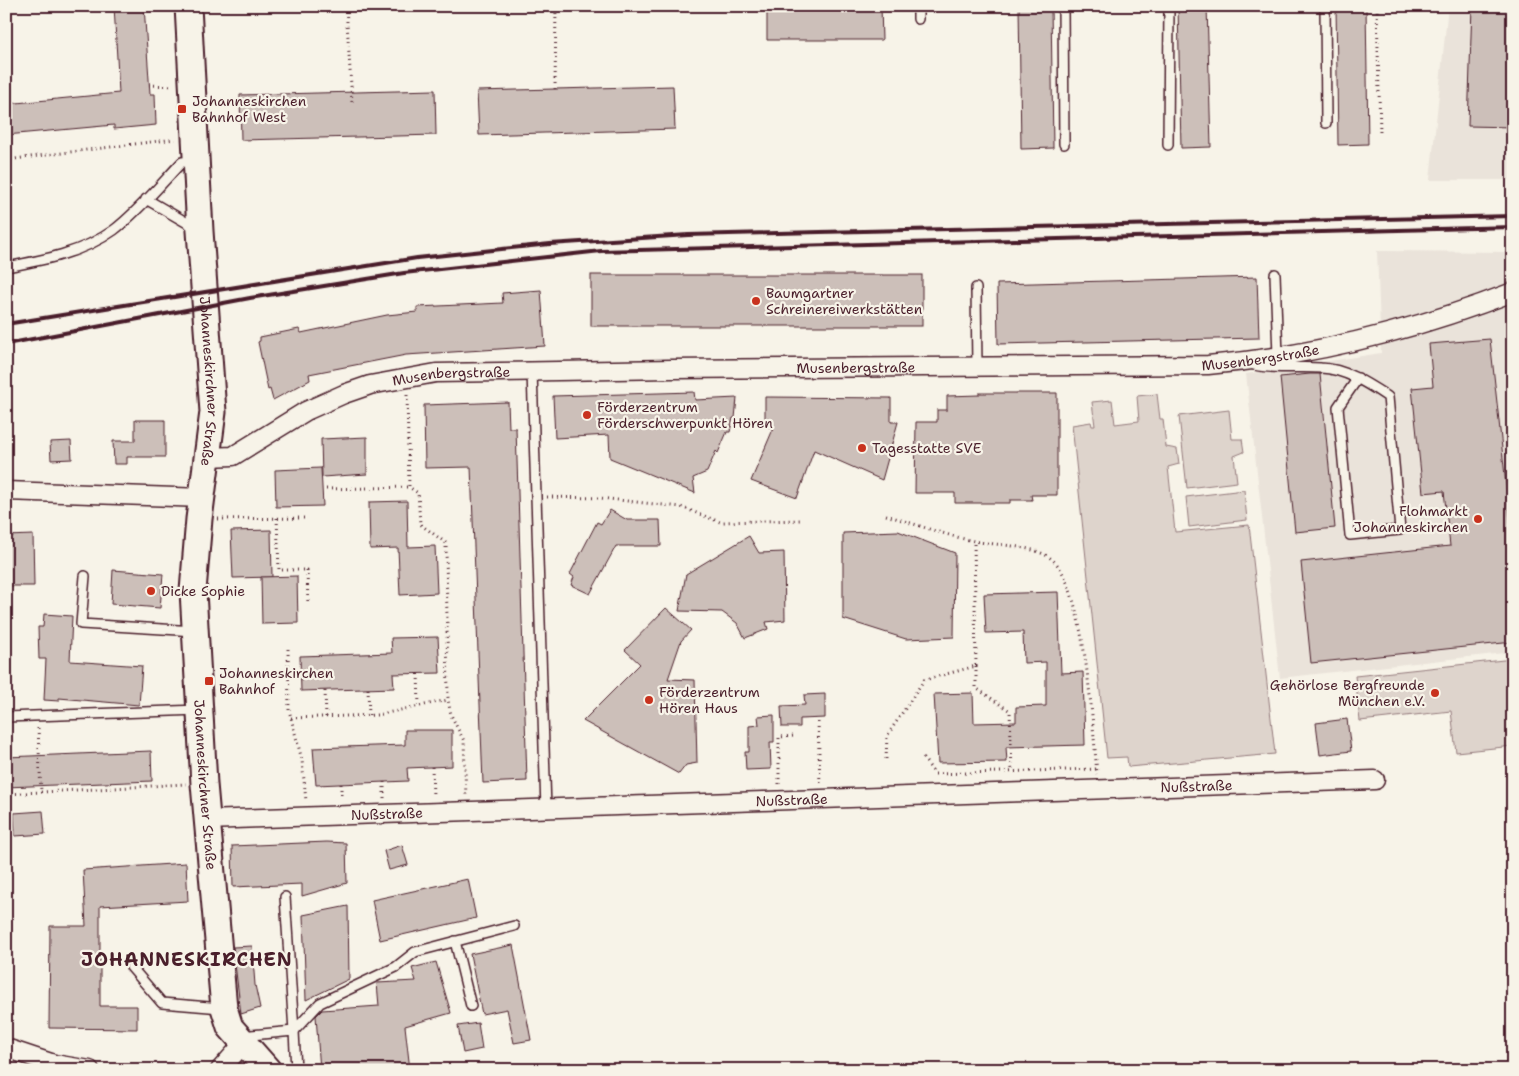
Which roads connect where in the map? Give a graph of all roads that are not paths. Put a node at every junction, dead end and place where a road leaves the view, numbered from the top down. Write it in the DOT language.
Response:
graph roads {
  1 [pos="188,6"];
  2 [pos="918,6"];
  3 [pos="1063,6"];
  4 [pos="1169,6"];
  5 [pos="1325,6"];
  6 [pos="918,19"];
  7 [pos="1326,123"];
  8 [pos="1064,144"];
  9 [pos="1168,145"];
  10 [pos="196,149"];
  11 [pos="146,199"];
  12 [pos="200,230"];
  13 [pos="6,267"];
  14 [pos="1275,274"];
  15 [pos="976,288"];
  16 [pos="1513,292"];
  17 [pos="1278,356"];
  18 [pos="1243,362"];
  19 [pos="977,367"];
  20 [pos="532,371"];
  21 [pos="1358,378"];
  22 [pos="209,456"];
  23 [pos="9,489"];
  24 [pos="203,498"];
  25 [pos="85,576"];
  26 [pos="195,631"];
  27 [pos="199,710"];
  28 [pos="6,717"];
  29 [pos="1375,780"];
  30 [pos="546,809"];
  31 [pos="207,820"];
  32 [pos="285,897"];
  33 [pos="514,926"];
  34 [pos="455,942"];
  35 [pos="131,967"];
  36 [pos="471,1006"];
  37 [pos="224,1008"];
  38 [pos="294,1031"];
  39 [pos="244,1044"];
  40 [pos="6,1048"];
  41 [pos="90,1070"];
  42 [pos="220,1070"];
  43 [pos="268,1070"];
  44 [pos="296,1070"];
  1 -- 10 [label="street, Johanneskirchner Straße"];
  2 -- 6 [label="lane"];
  3 -- 8 [label="lane"];
  4 -- 9 [label="lane"];
  5 -- 7 [label="lane"];
  10 -- 11 [label="lane"];
  10 -- 12 [label="street, Johanneskirchner Straße"];
  11 -- 12 [label="lane"];
  11 -- 13 [label="lane"];
  12 -- 22 [label="street, Johanneskirchner Straße"];
  14 -- 17 [label="lane"];
  15 -- 19 [label="lane"];
  16 -- 17 [label="street, Musenbergstraße"];
  17 -- 18 [label="street, Musenbergstraße"];
  18 -- 19 [label="street, Musenbergstraße"];
  18 -- 21 [label="lane"];
  19 -- 20 [label="street, Musenbergstraße"];
  20 -- 22 [label="street, Musenbergstraße"];
  20 -- 30 [label="lane"];
  21 -- 21 [label="lane"];
  22 -- 24 [label="street, Johanneskirchner Straße"];
  23 -- 24 [label="street"];
  24 -- 26 [label="street, Johanneskirchner Straße"];
  25 -- 26 [label="lane"];
  26 -- 27 [label="street, Johanneskirchner Straße"];
  27 -- 28 [label="lane"];
  27 -- 31 [label="street, Johanneskirchner Straße"];
  29 -- 30 [label="street, Nußstraße"];
  30 -- 31 [label="street, Nußstraße"];
  31 -- 37 [label="street, Johanneskirchner Straße"];
  32 -- 38 [label="lane"];
  33 -- 34 [label="lane"];
  34 -- 36 [label="lane"];
  34 -- 38 [label="lane"];
  35 -- 37 [label="lane"];
  37 -- 39 [label="street, Johanneskirchner Straße"];
  38 -- 39 [label="lane"];
  38 -- 44 [label="lane"];
  39 -- 42 [label="street"];
  39 -- 43 [label="street, Johanneskirchner Straße"];
  40 -- 41 [label="street"];
}
